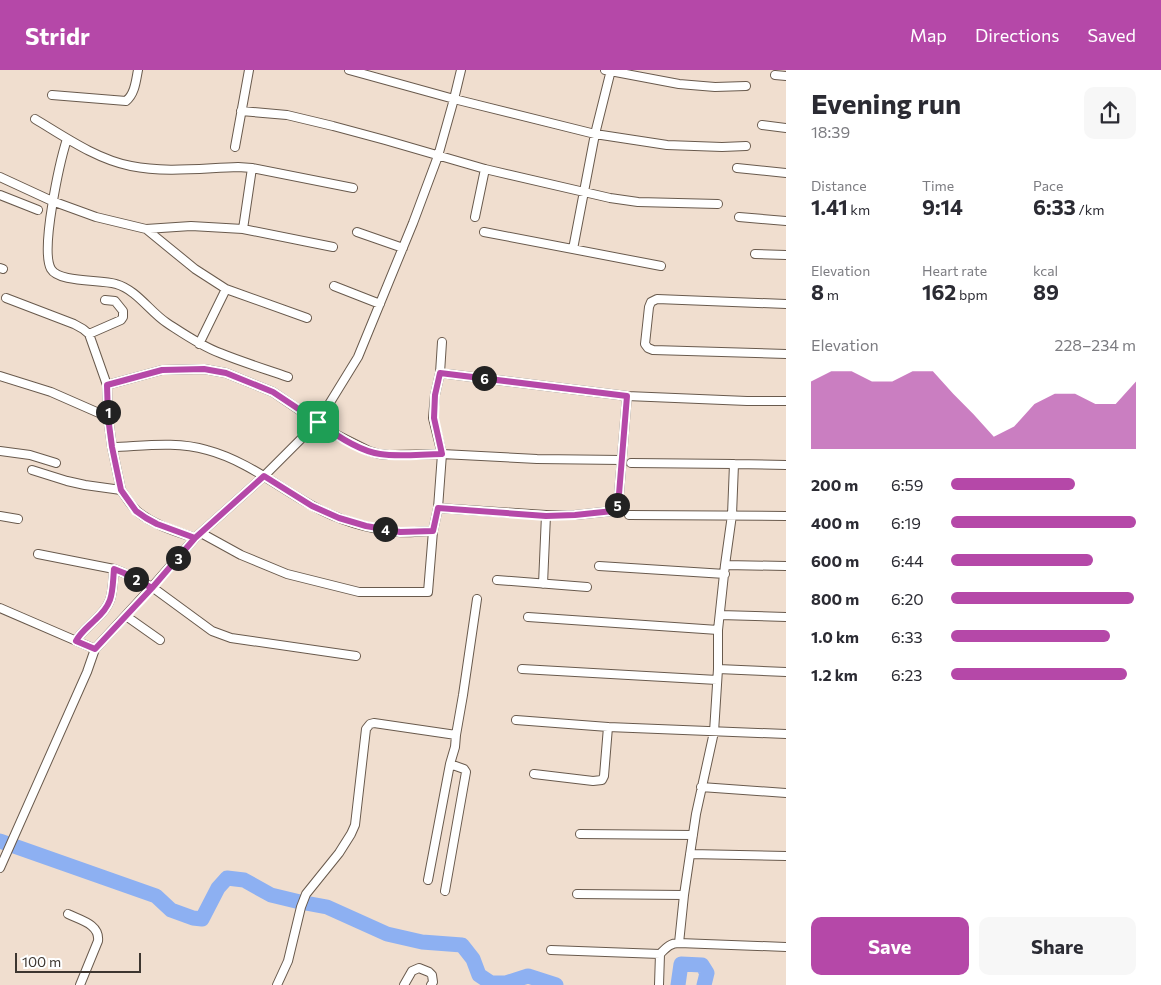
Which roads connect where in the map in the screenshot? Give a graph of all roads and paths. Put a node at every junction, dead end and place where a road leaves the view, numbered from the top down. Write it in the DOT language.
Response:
graph roads {
  1 [pos="138,70"];
  2 [pos="249,70"];
  3 [pos="349,70"];
  4 [pos="461,70"];
  5 [pos="609,70"];
  6 [pos="775,75"];
  7 [pos="786,76"];
  8 [pos="746,86"];
  9 [pos="52,95"];
  10 [pos="454,99"];
  11 [pos="241,111"];
  12 [pos="35,119"];
  13 [pos="762,125"];
  14 [pos="786,128"];
  15 [pos="595,134"];
  16 [pos="67,139"];
  17 [pos="746,146"];
  18 [pos="235,147"];
  19 [pos="438,156"];
  20 [pos="252,168"];
  21 [pos="737,168"];
  22 [pos="485,169"];
  23 [pos="786,173"];
  24 [pos="0,177"];
  25 [pos="353,188"];
  26 [pos="584,192"];
  27 [pos="0,195"];
  28 [pos="52,201"];
  29 [pos="718,204"];
  30 [pos="38,210"];
  31 [pos="474,217"];
  32 [pos="739,217"];
  33 [pos="786,221"];
  34 [pos="178,227"];
  35 [pos="146,229"];
  36 [pos="243,229"];
  37 [pos="357,232"];
  38 [pos="484,232"];
  39 [pos="168,246"];
  40 [pos="333,247"];
  41 [pos="403,248"];
  42 [pos="574,249"];
  43 [pos="754,254"];
  44 [pos="786,255"];
  45 [pos="661,266"];
  46 [pos="334,286"];
  47 [pos="226,289"];
  48 [pos="6,298"];
  49 [pos="105,300"];
  50 [pos="380,304"];
  51 [pos="786,304"];
  52 [pos="307,318"];
  53 [pos="89,334"];
  54 [pos="442,342"];
  55 [pos="199,344"];
  56 [pos="786,354"];
  57 [pos="440,373"];
  58 [pos="0,376"];
  59 [pos="288,376"];
  60 [pos="107,385"];
  61 [pos="627,396"];
  62 [pos="786,401"];
  63 [pos="108,417"];
  64 [pos="318,422"];
  65 [pos="112,447"];
  66 [pos="0,451"];
  67 [pos="442,454"];
  68 [pos="622,460"];
  69 [pos="56,462"];
  70 [pos="632,463"];
  71 [pos="734,464"];
  72 [pos="786,465"];
  73 [pos="32,470"];
  74 [pos="264,476"];
  75 [pos="121,490"];
  76 [pos="438,508"];
  77 [pos="629,515"];
  78 [pos="732,515"];
  79 [pos="0,516"];
  80 [pos="546,516"];
  81 [pos="786,516"];
  82 [pos="18,519"];
  83 [pos="433,531"];
  84 [pos="198,536"];
  85 [pos="38,554"];
  86 [pos="725,565"];
  87 [pos="599,566"];
  88 [pos="786,566"];
  89 [pos="114,569"];
  90 [pos="724,574"];
  91 [pos="497,580"];
  92 [pos="543,584"];
  93 [pos="152,588"];
  94 [pos="587,588"];
  95 [pos="477,599"];
  96 [pos="0,608"];
  97 [pos="720,615"];
  98 [pos="126,616"];
  99 [pos="786,617"];
  100 [pos="528,618"];
  101 [pos="718,630"];
  102 [pos="160,640"];
  103 [pos="76,641"];
  104 [pos="95,649"];
  105 [pos="356,656"];
  106 [pos="718,669"];
  107 [pos="522,670"];
  108 [pos="786,672"];
  109 [pos="718,680"];
  110 [pos="516,720"];
  111 [pos="608,727"];
  112 [pos="714,732"];
  113 [pos="786,734"];
  114 [pos="456,735"];
  115 [pos="450,764"];
  116 [pos="534,774"];
  117 [pos="701,787"];
  118 [pos="786,793"];
  119 [pos="580,834"];
  120 [pos="693,835"];
  121 [pos="690,854"];
  122 [pos="786,856"];
  123 [pos="0,868"];
  124 [pos="428,880"];
  125 [pos="444,890"];
  126 [pos="577,894"];
  127 [pos="684,895"];
  128 [pos="68,914"];
  129 [pos="679,943"];
  130 [pos="786,947"];
  131 [pos="551,950"];
  132 [pos="660,954"];
  133 [pos="80,985"];
  134 [pos="277,985"];
  135 [pos="404,985"];
  136 [pos="431,985"];
  137 [pos="659,985"];
  1 -- 9 [label="street"];
  2 -- 11 [label="street"];
  3 -- 10 [label="street"];
  4 -- 10 [label="street"];
  5 -- 8 [label="street"];
  5 -- 15 [label="street"];
  6 -- 7 [label="street"];
  10 -- 15 [label="street"];
  10 -- 19 [label="street"];
  11 -- 18 [label="street"];
  11 -- 19 [label="street"];
  12 -- 16 [label="street"];
  13 -- 14 [label="street"];
  15 -- 17 [label="street"];
  15 -- 26 [label="street"];
  16 -- 20 [label="street"];
  16 -- 28 [label="street"];
  19 -- 22 [label="street"];
  19 -- 41 [label="street"];
  20 -- 25 [label="street"];
  20 -- 36 [label="street"];
  21 -- 23 [label="street"];
  22 -- 26 [label="street"];
  22 -- 31 [label="street"];
  24 -- 28 [label="street"];
  26 -- 29 [label="street"];
  26 -- 42 [label="street"];
  27 -- 30 [label="street"];
  28 -- 35 [label="street"];
  28 -- 55 [label="street"];
  32 -- 33 [label="street"];
  34 -- 35 [label="street"];
  34 -- 36 [label="street"];
  34 -- 39 [label="street"];
  35 -- 39 [label="street"];
  36 -- 40 [label="street"];
  37 -- 41 [label="street"];
  38 -- 42 [label="street"];
  39 -- 47 [label="street"];
  41 -- 50 [label="street"];
  42 -- 45 [label="street"];
  43 -- 44 [label="street"];
  46 -- 50 [label="street"];
  47 -- 52 [label="street"];
  47 -- 55 [label="street"];
  48 -- 53 [label="street"];
  49 -- 53 [label="street"];
  50 -- 64 [label="street"];
  51 -- 56 [label="street"];
  53 -- 60 [label="street"];
  54 -- 57 [label="street"];
  55 -- 59 [label="street"];
  57 -- 61 [label="street"];
  57 -- 67 [label="street"];
  58 -- 63 [label="street"];
  60 -- 63 [label="street"];
  60 -- 64 [label="street"];
  61 -- 62 [label="street"];
  61 -- 68 [label="street"];
  63 -- 65 [label="street"];
  64 -- 67 [label="street"];
  64 -- 74 [label="street"];
  65 -- 74 [label="street"];
  65 -- 75 [label="street"];
  66 -- 69 [label="street"];
  67 -- 68 [label="street"];
  67 -- 76 [label="street"];
  68 -- 80 [label="street"];
  70 -- 71 [label="street"];
  71 -- 72 [label="street"];
  71 -- 78 [label="street"];
  73 -- 75 [label="street"];
  74 -- 83 [label="street"];
  74 -- 84 [label="street"];
  75 -- 84 [label="street"];
  76 -- 80 [label="street"];
  76 -- 83 [label="street"];
  77 -- 78 [label="street"];
  78 -- 81 [label="street"];
  78 -- 86 [label="street"];
  79 -- 82 [label="street"];
  80 -- 92 [label="street"];
  83 -- 84 [label="street"];
  84 -- 93 [label="street"];
  85 -- 89 [label="street"];
  86 -- 88 [label="street"];
  86 -- 90 [label="street"];
  87 -- 90 [label="street"];
  89 -- 93 [label="street"];
  89 -- 103 [label="street"];
  90 -- 97 [label="street"];
  91 -- 92 [label="street"];
  92 -- 94 [label="street"];
  93 -- 98 [label="street"];
  93 -- 105 [label="street"];
  95 -- 114 [label="street"];
  96 -- 103 [label="street"];
  97 -- 99 [label="street"];
  97 -- 101 [label="street"];
  98 -- 102 [label="street"];
  98 -- 104 [label="street"];
  100 -- 101 [label="street"];
  101 -- 106 [label="street"];
  103 -- 104 [label="street"];
  104 -- 123 [label="street"];
  106 -- 108 [label="street"];
  106 -- 109 [label="street"];
  107 -- 109 [label="street"];
  109 -- 112 [label="street"];
  110 -- 111 [label="street"];
  111 -- 112 [label="street"];
  111 -- 116 [label="street"];
  112 -- 113 [label="street"];
  112 -- 117 [label="street"];
  114 -- 115 [label="street"];
  114 -- 134 [label="street"];
  115 -- 124 [label="street"];
  115 -- 125 [label="street"];
  117 -- 118 [label="street"];
  117 -- 120 [label="street"];
  119 -- 120 [label="street"];
  120 -- 121 [label="street"];
  121 -- 122 [label="street"];
  121 -- 127 [label="street"];
  126 -- 127 [label="street"];
  127 -- 129 [label="street"];
  128 -- 133 [label="street"];
  129 -- 130 [label="street"];
  129 -- 132 [label="street"];
  131 -- 132 [label="street"];
  132 -- 137 [label="street"];
  135 -- 136 [label="street"];
}
